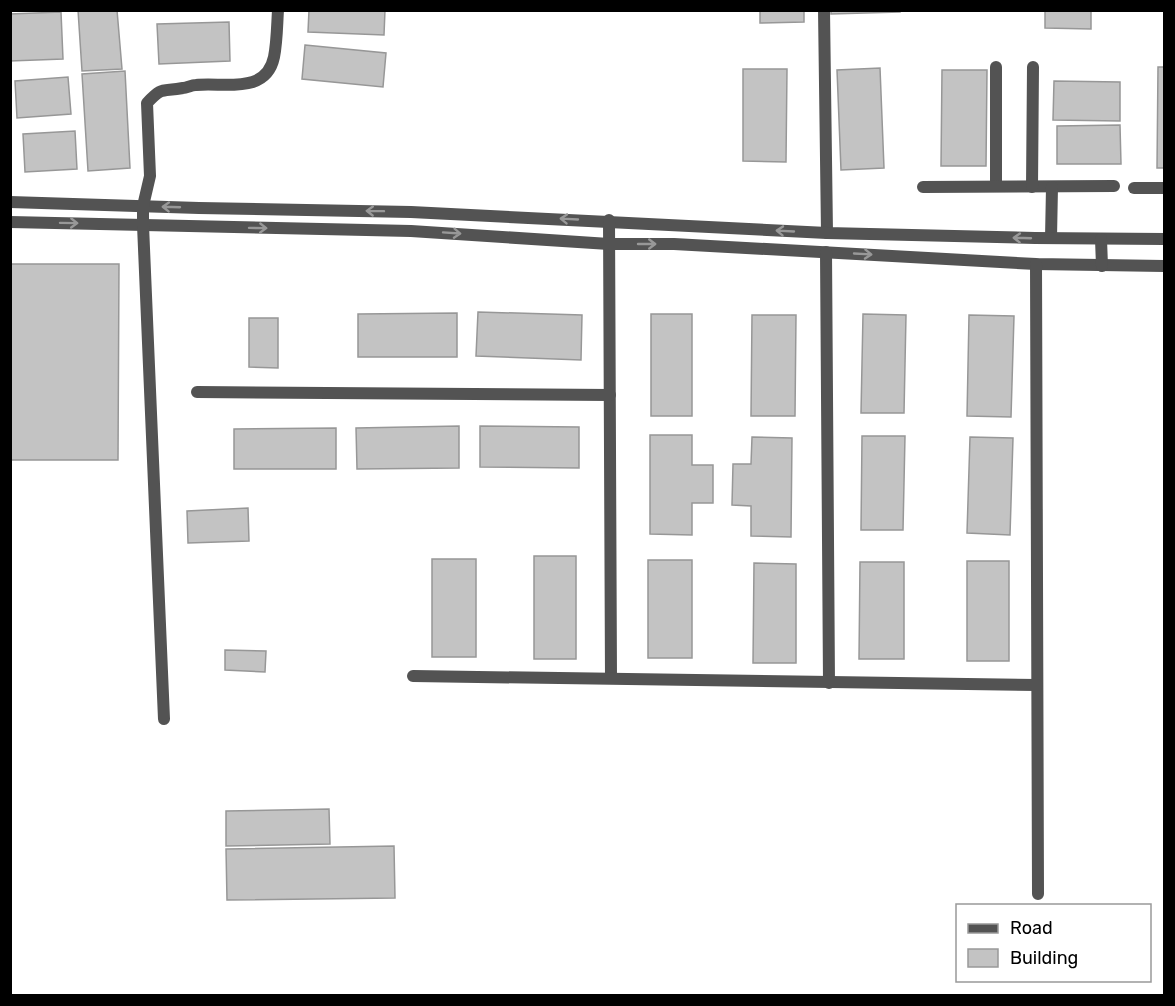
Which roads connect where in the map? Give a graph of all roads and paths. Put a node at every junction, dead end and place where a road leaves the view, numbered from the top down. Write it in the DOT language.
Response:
graph roads {
  1 [pos="278,10"];
  2 [pos="824,10"];
  3 [pos="996,67"];
  4 [pos="1032,67"];
  5 [pos="996,186"];
  6 [pos="1114,186"];
  7 [pos="922,187"];
  8 [pos="1032,187"];
  9 [pos="1052,187"];
  10 [pos="1134,188"];
  11 [pos="1164,188"];
  12 [pos="10,202"];
  13 [pos="143,206"];
  14 [pos="286,210"];
  15 [pos="609,220"];
  16 [pos="10,222"];
  17 [pos="143,225"];
  18 [pos="286,228"];
  19 [pos="827,233"];
  20 [pos="1052,238"];
  21 [pos="1101,239"];
  22 [pos="1164,239"];
  23 [pos="609,244"];
  24 [pos="826,252"];
  25 [pos="1036,264"];
  26 [pos="1102,266"];
  27 [pos="1164,266"];
  28 [pos="196,392"];
  29 [pos="610,395"];
  30 [pos="413,676"];
  31 [pos="611,678"];
  32 [pos="829,683"];
  33 [pos="1037,685"];
  34 [pos="164,719"];
  35 [pos="1038,894"];
  1 -- 13 [label="street"];
  2 -- 19 [label="street"];
  3 -- 5 [label="street"];
  4 -- 8 [label="street"];
  5 -- 7 [label="street"];
  5 -- 8 [label="street"];
  6 -- 9 [label="street"];
  8 -- 9 [label="street"];
  9 -- 20 [label="street"];
  10 -- 11 [label="street"];
  12 -- 13 [label="street"];
  14 -- 13 [label="street, one-way"];
  13 -- 17 [label="street"];
  15 -- 14 [label="street, one-way"];
  14 -- 18 [label="street"];
  19 -- 15 [label="street, one-way"];
  15 -- 23 [label="street"];
  16 -- 17 [label="street, one-way"];
  17 -- 18 [label="street, one-way"];
  17 -- 34 [label="street"];
  18 -- 23 [label="street, one-way"];
  20 -- 19 [label="street, one-way"];
  20 -- 21 [label="street"];
  21 -- 22 [label="street"];
  21 -- 26 [label="street"];
  23 -- 24 [label="street, one-way"];
  23 -- 29 [label="street"];
  24 -- 25 [label="street, one-way"];
  24 -- 32 [label="street"];
  25 -- 26 [label="street"];
  25 -- 33 [label="street"];
  26 -- 27 [label="street"];
  28 -- 29 [label="street"];
  29 -- 31 [label="street"];
  30 -- 31 [label="street"];
  31 -- 32 [label="street"];
  32 -- 33 [label="street"];
  33 -- 35 [label="street"];
}
